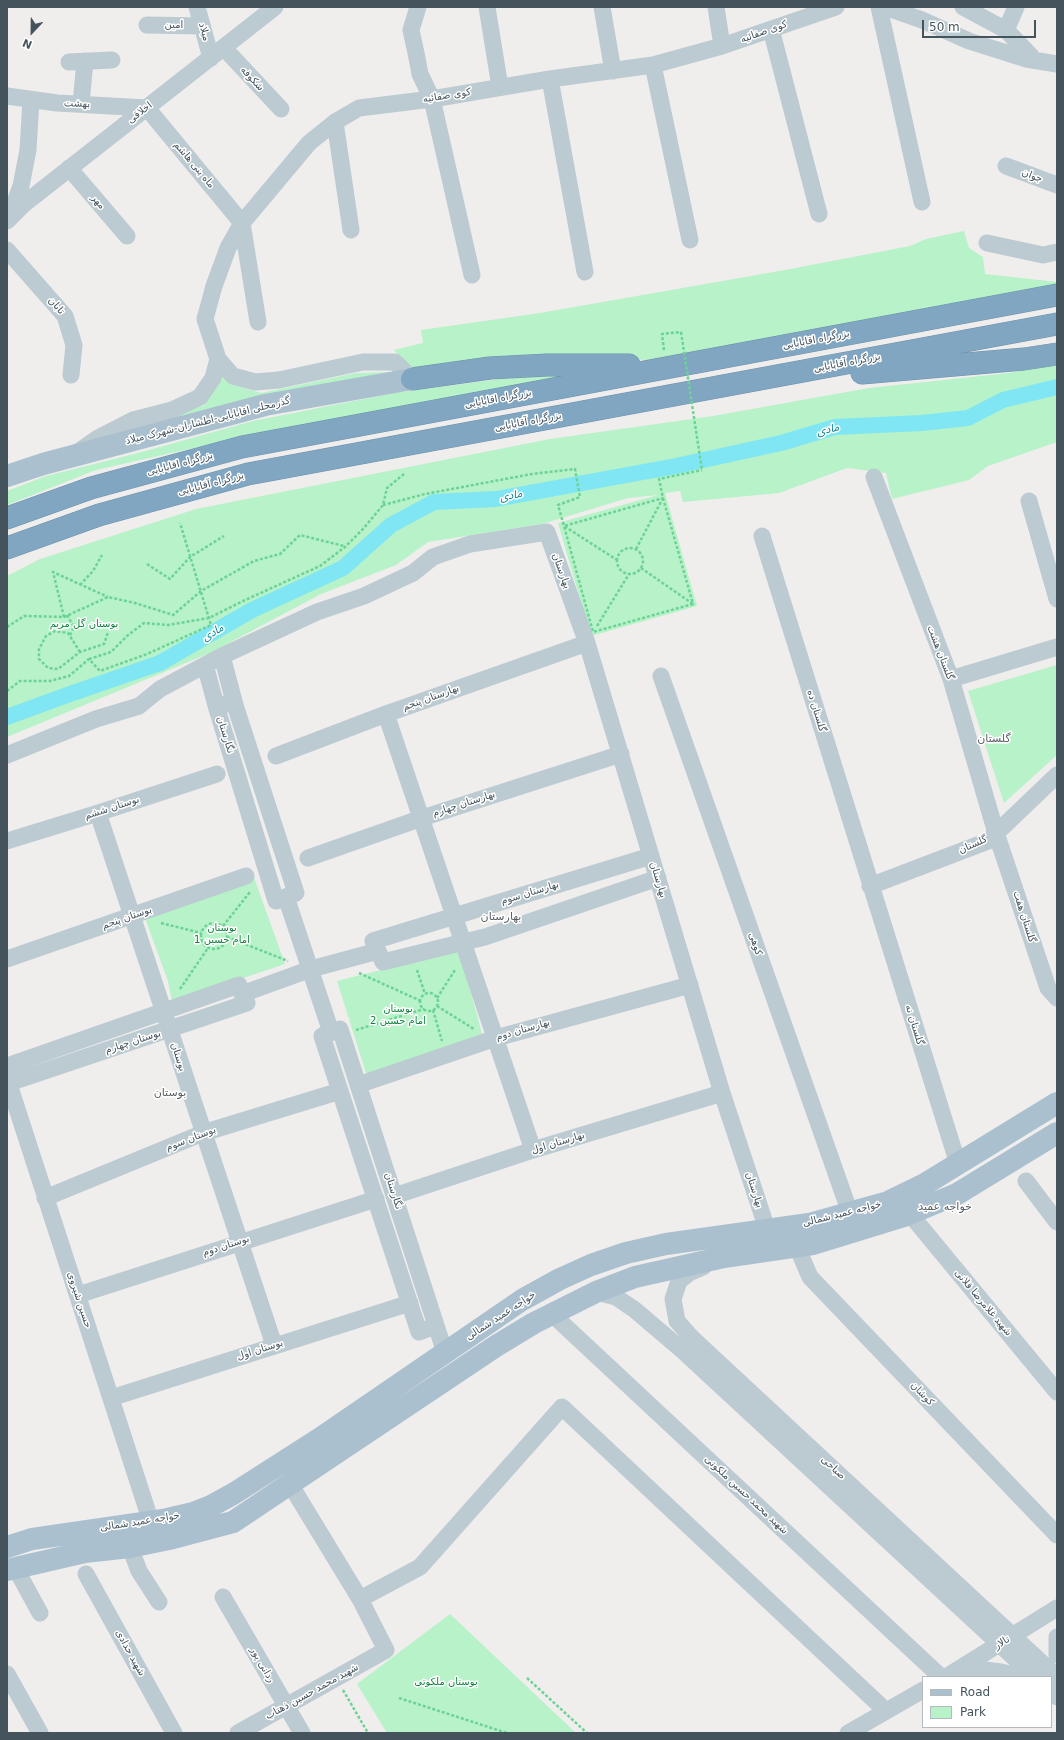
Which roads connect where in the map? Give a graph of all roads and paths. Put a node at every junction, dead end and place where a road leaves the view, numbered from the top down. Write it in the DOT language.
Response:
graph roads {
  1 [pos="197,7"];
  2 [pos="276,7"];
  3 [pos="418,7"];
  4 [pos="487,7"];
  5 [pos="602,7"];
  6 [pos="716,7"];
  7 [pos="836,7"];
  8 [pos="879,7"];
  9 [pos="885,7"];
  10 [pos="963,7"];
  11 [pos="1016,7"];
  12 [pos="147,25"];
  13 [pos="202,26"];
  14 [pos="771,29"];
  15 [pos="1006,30"];
  16 [pos="722,46"];
  17 [pos="218,53"];
  18 [pos="1026,59"];
  19 [pos="112,60"];
  20 [pos="1057,64"];
  21 [pos="653,65"];
  22 [pos="613,71"];
  23 [pos="550,79"];
  24 [pos="500,87"];
  25 [pos="7,96"];
  26 [pos="432,99"];
  27 [pos="31,100"];
  28 [pos="82,104"];
  29 [pos="147,108"];
  30 [pos="281,109"];
  31 [pos="335,122"];
  32 [pos="1006,166"];
  33 [pos="69,168"];
  34 [pos="1057,185"];
  35 [pos="922,202"];
  36 [pos="819,214"];
  37 [pos="8,221"];
  38 [pos="242,223"];
  39 [pos="351,230"];
  40 [pos="127,236"];
  41 [pos="690,240"];
  42 [pos="986,243"];
  43 [pos="7,250"];
  44 [pos="1057,252"];
  45 [pos="585,272"];
  46 [pos="472,275"];
  47 [pos="1057,290"];
  48 [pos="1057,295"];
  49 [pos="995,307"];
  50 [pos="258,322"];
  51 [pos="1057,324"];
  52 [pos="1057,354"];
  53 [pos="218,359"];
  54 [pos="675,365"];
  55 [pos="71,375"];
  56 [pos="412,379"];
  57 [pos="736,383"];
  58 [pos="72,456"];
  59 [pos="404,474"];
  60 [pos="7,476"];
  61 [pos="874,477"];
  62 [pos="663,498"];
  63 [pos="1029,501"];
  64 [pos="383,505"];
  65 [pos="7,518"];
  66 [pos="180,523"];
  67 [pos="564,526"];
  68 [pos="224,536"];
  69 [pos="762,536"];
  70 [pos="345,547"];
  71 [pos="7,548"];
  72 [pos="636,549"];
  73 [pos="102,555"];
  74 [pos="190,557"];
  75 [pos="617,560"];
  76 [pos="147,564"];
  77 [pos="641,568"];
  78 [pos="629,574"];
  79 [pos="80,585"];
  80 [pos="201,591"];
  81 [pos="108,597"];
  82 [pos="1057,599"];
  83 [pos="693,604"];
  84 [pos="65,616"];
  85 [pos="209,618"];
  86 [pos="7,627"];
  87 [pos="108,632"];
  88 [pos="70,635"];
  89 [pos="590,637"];
  90 [pos="1057,647"];
  91 [pos="80,652"];
  92 [pos="222,656"];
  93 [pos="89,659"];
  94 [pos="205,665"];
  95 [pos="661,676"];
  96 [pos="951,679"];
  97 [pos="7,691"];
  98 [pos="235,705"];
  99 [pos="217,709"];
  100 [pos="386,714"];
  101 [pos="620,754"];
  102 [pos="7,755"];
  103 [pos="276,756"];
  104 [pos="216,774"];
  105 [pos="1057,775"];
  106 [pos="98,813"];
  107 [pos="422,818"];
  108 [pos="996,832"];
  109 [pos="7,841"];
  110 [pos="651,856"];
  111 [pos="308,858"];
  112 [pos="266,870"];
  113 [pos="246,876"];
  114 [pos="658,878"];
  115 [pos="870,886"];
  116 [pos="286,897"];
  117 [pos="455,915"];
  118 [pos="132,916"];
  119 [pos="222,926"];
  120 [pos="201,932"];
  121 [pos="227,937"];
  122 [pos="465,947"];
  123 [pos="208,948"];
  124 [pos="378,951"];
  125 [pos="413,955"];
  126 [pos="7,959"];
  127 [pos="336,962"];
  128 [pos="311,970"];
  129 [pos="690,985"];
  130 [pos="242,994"];
  131 [pos="425,994"];
  132 [pos="437,998"];
  133 [pos="1057,998"];
  134 [pos="421,1001"];
  135 [pos="437,1006"];
  136 [pos="424,1009"];
  137 [pos="432,1010"];
  138 [pos="164,1012"];
  139 [pos="170,1030"];
  140 [pos="338,1032"];
  141 [pos="494,1039"];
  142 [pos="446,1055"];
  143 [pos="7,1066"];
  144 [pos="8,1080"];
  145 [pos="358,1085"];
  146 [pos="340,1091"];
  147 [pos="722,1093"];
  148 [pos="1057,1103"];
  149 [pos="204,1132"];
  150 [pos="1057,1133"];
  151 [pos="533,1150"];
  152 [pos="952,1168"];
  153 [pos="1026,1181"];
  154 [pos="957,1194"];
  155 [pos="394,1196"];
  156 [pos="45,1198"];
  157 [pos="376,1199"];
  158 [pos="850,1213"];
  159 [pos="910,1214"];
  160 [pos="1057,1222"];
  161 [pos="767,1229"];
  162 [pos="240,1242"];
  163 [pos="797,1247"];
  164 [pos="724,1257"];
  165 [pos="596,1292"];
  166 [pos="78,1295"];
  167 [pos="410,1303"];
  168 [pos="552,1314"];
  169 [pos="436,1326"];
  170 [pos="274,1345"];
  171 [pos="445,1353"];
  172 [pos="726,1380"];
  173 [pos="1057,1392"];
  174 [pos="111,1398"];
  175 [pos="290,1484"];
  176 [pos="155,1531"];
  177 [pos="1057,1534"];
  178 [pos="7,1547"];
  179 [pos="130,1547"];
  180 [pos="11,1570"];
  181 [pos="86,1574"];
  182 [pos="223,1597"];
  183 [pos="360,1599"];
  184 [pos="159,1602"];
  185 [pos="1057,1608"];
  186 [pos="40,1613"];
  187 [pos="1057,1637"];
  188 [pos="1006,1640"];
  189 [pos="1057,1655"];
  190 [pos="962,1667"];
  191 [pos="7,1674"];
  192 [pos="940,1676"];
  193 [pos="948,1676"];
  194 [pos="1017,1676"];
  195 [pos="1034,1676"];
  196 [pos="1057,1677"];
  197 [pos="336,1678"];
  198 [pos="527,1678"];
  199 [pos="922,1691"];
  200 [pos="399,1698"];
  201 [pos="286,1706"];
  202 [pos="886,1711"];
  203 [pos="871,1728"];
  204 [pos="40,1733"];
  205 [pos="174,1733"];
  206 [pos="238,1733"];
  207 [pos="302,1733"];
  208 [pos="368,1733"];
  209 [pos="507,1733"];
  210 [pos="587,1733"];
  211 [pos="848,1733"];
  1 -- 13 [label="street, میلاد"];
  2 -- 17 [label="street, اخلاقی"];
  3 -- 26 [label="street"];
  4 -- 24 [label="street"];
  5 -- 22 [label="street"];
  6 -- 16 [label="street"];
  7 -- 14 [label="street, کوی صفائیه"];
  8 -- 35 [label="street"];
  9 -- 18 [label="street"];
  10 -- 15 [label="street"];
  11 -- 15 [label="street"];
  12 -- 13 [label="street, امین"];
  13 -- 17 [label="street, میلاد"];
  14 -- 16 [label="street, کوی صفائیه"];
  14 -- 36 [label="street"];
  15 -- 18 [label="street"];
  16 -- 21 [label="street, کوی صفائیه"];
  17 -- 29 [label="street, اخلاقی"];
  17 -- 30 [label="street, شکوفه"];
  18 -- 20 [label="street"];
  19 -- 28 [label="street"];
  21 -- 22 [label="street, کوی صفائیه"];
  21 -- 41 [label="street"];
  22 -- 23 [label="street, کوی صفائیه"];
  23 -- 24 [label="street, کوی صفائیه"];
  23 -- 45 [label="street"];
  24 -- 26 [label="street, کوی صفائیه"];
  25 -- 27 [label="street, بهشت"];
  26 -- 31 [label="street, کوی صفائیه"];
  26 -- 46 [label="street"];
  27 -- 28 [label="street, بهشت"];
  27 -- 37 [label="street"];
  28 -- 29 [label="street, بهشت"];
  29 -- 33 [label="street, اخلاقی"];
  29 -- 38 [label="street, ماه بنی هاشم"];
  31 -- 38 [label="street, کوی صفائیه"];
  31 -- 39 [label="street"];
  32 -- 34 [label="street, جوان"];
  33 -- 37 [label="street, اخلاقی"];
  33 -- 40 [label="street, مهر"];
  38 -- 50 [label="street"];
  38 -- 53 [label="street, کوی صفائیه"];
  42 -- 44 [label="street"];
  43 -- 55 [label="street, تابان"];
  47 -- 49 [label="highway"];
  48 -- 49 [label="highway"];
  49 -- 54 [label="highway, بزرگراه اقابابایی"];
  51 -- 57 [label="highway, بزرگراه آقابابایی"];
  52 -- 57 [label="highway"];
  53 -- 56 [label="street"];
  53 -- 58 [label="street"];
  54 -- 56 [label="highway"];
  54 -- 62 [label="path, bridge"];
  54 -- 65 [label="highway, بزرگراه اقابابایی"];
  56 -- 58 [label="main road, گذرمحلی اقابابایی-اطشاران-شهرک میلاد"];
  57 -- 71 [label="highway, بزرگراه آقابابایی"];
  58 -- 60 [label="main road, گذرمحلی اقابابایی-اطشاران-شهرک میلاد"];
  59 -- 64 [label="path"];
  61 -- 96 [label="street, گلستان هشت"];
  62 -- 67 [label="path"];
  62 -- 72 [label="path"];
  62 -- 83 [label="path"];
  63 -- 82 [label="street"];
  64 -- 67 [label="path"];
  64 -- 70 [label="path"];
  66 -- 74 [label="path"];
  67 -- 75 [label="path"];
  67 -- 89 [label="path"];
  68 -- 74 [label="path"];
  69 -- 115 [label="street, گلستان ده"];
  70 -- 80 [label="path"];
  70 -- 85 [label="path"];
  72 -- 75 [label="path"];
  72 -- 77 [label="path"];
  73 -- 79 [label="path"];
  74 -- 76 [label="path"];
  74 -- 80 [label="path"];
  75 -- 78 [label="path"];
  77 -- 78 [label="path"];
  77 -- 83 [label="path"];
  78 -- 89 [label="path"];
  79 -- 81 [label="path"];
  79 -- 84 [label="path"];
  80 -- 81 [label="path"];
  80 -- 85 [label="path"];
  81 -- 84 [label="path"];
  83 -- 89 [label="path"];
  84 -- 86 [label="path"];
  84 -- 88 [label="path"];
  85 -- 93 [label="path"];
  85 -- 93 [label="path"];
  87 -- 91 [label="path"];
  88 -- 91 [label="path"];
  88 -- 91 [label="path"];
  89 -- 92 [label="street, بهارستان"];
  89 -- 100 [label="street, بهارستان پنجم"];
  89 -- 101 [label="street, بهارستان"];
  90 -- 96 [label="street"];
  92 -- 94 [label="street"];
  92 -- 98 [label="street"];
  93 -- 97 [label="path"];
  94 -- 99 [label="street"];
  94 -- 102 [label="street"];
  95 -- 158 [label="street, کوهی"];
  96 -- 108 [label="street, گلستان هشت"];
  98 -- 99 [label="street, نگارستان"];
  98 -- 116 [label="street, نگارستان"];
  99 -- 112 [label="street, نگارستان"];
  100 -- 103 [label="street, بهارستان پنجم"];
  100 -- 107 [label="street"];
  101 -- 107 [label="street, بهارستان چهارم"];
  101 -- 110 [label="street, بهارستان"];
  104 -- 106 [label="street, بوستان ششم"];
  105 -- 108 [label="street, گلستان"];
  106 -- 109 [label="street, بوستان ششم"];
  106 -- 118 [label="street, بوستان"];
  107 -- 111 [label="street, بهارستان چهارم"];
  107 -- 117 [label="street"];
  108 -- 115 [label="street, گلستان"];
  108 -- 133 [label="street, گلستان هفت"];
  110 -- 114 [label="street, بهارستان"];
  110 -- 117 [label="street, بهارستان سوم"];
  112 -- 116 [label="street, نگارستان"];
  112 -- 119 [label="path"];
  113 -- 118 [label="street, بوستان پنجم"];
  114 -- 122 [label="street"];
  114 -- 129 [label="street, بهارستان"];
  115 -- 152 [label="street, گلستان نه"];
  116 -- 128 [label="street, نگارستان"];
  117 -- 122 [label="street"];
  117 -- 124 [label="street, بهارستان سوم"];
  118 -- 120 [label="path"];
  118 -- 126 [label="street, بوستان پنجم"];
  118 -- 138 [label="street, بوستان"];
  119 -- 120 [label="path"];
  119 -- 121 [label="path"];
  120 -- 123 [label="path"];
  121 -- 123 [label="path"];
  121 -- 128 [label="path"];
  122 -- 125 [label="street"];
  122 -- 132 [label="path"];
  122 -- 141 [label="street"];
  123 -- 138 [label="path"];
  124 -- 125 [label="street"];
  124 -- 127 [label="street"];
  125 -- 131 [label="path"];
  127 -- 128 [label="street"];
  127 -- 134 [label="path"];
  128 -- 130 [label="street"];
  128 -- 140 [label="street, نگارستان"];
  129 -- 141 [label="street, بهارستان دوم"];
  129 -- 147 [label="street, بهارستان"];
  130 -- 138 [label="street, بوستان چهارم"];
  130 -- 139 [label="street, بوستان چهارم"];
  131 -- 132 [label="path"];
  131 -- 134 [label="path"];
  132 -- 135 [label="path"];
  134 -- 136 [label="path"];
  135 -- 137 [label="path"];
  135 -- 141 [label="path"];
  136 -- 137 [label="path"];
  136 -- 140 [label="path"];
  137 -- 142 [label="path"];
  138 -- 139 [label="street, بوستان"];
  138 -- 143 [label="street, بوستان چهارم"];
  139 -- 144 [label="street, بوستان چهارم"];
  139 -- 149 [label="street, بوستان"];
  140 -- 145 [label="street, نگارستان"];
  140 -- 146 [label="street"];
  141 -- 142 [label="street, بهارستان دوم"];
  141 -- 151 [label="street"];
  142 -- 145 [label="street, بهارستان دوم"];
  144 -- 156 [label="street, حسین شیروی"];
  145 -- 155 [label="street, نگارستان"];
  146 -- 149 [label="street, بوستان سوم"];
  146 -- 157 [label="street"];
  147 -- 151 [label="street, بهارستان اول"];
  147 -- 161 [label="street, بهارستان"];
  148 -- 152 [label="main road, خواجه عمید شمالی"];
  149 -- 156 [label="street, بوستان سوم"];
  149 -- 162 [label="street, بوستان"];
  150 -- 154 [label="main road, خواجه عمید شمالی"];
  151 -- 155 [label="street, بهارستان اول"];
  152 -- 154 [label="main road"];
  152 -- 158 [label="main road, خواجه عمید شمالی"];
  153 -- 160 [label="street"];
  154 -- 159 [label="main road, خواجه عمید شمالی"];
  155 -- 169 [label="street, نگارستان"];
  156 -- 166 [label="street, حسین شیروی"];
  157 -- 162 [label="street, بوستان دوم"];
  157 -- 167 [label="street"];
  158 -- 161 [label="main road, خواجه عمید شمالی"];
  159 -- 163 [label="main road, خواجه عمید شمالی"];
  159 -- 173 [label="street, شهید غلامرضا قلانی"];
  161 -- 171 [label="main road, خواجه عمید شمالی"];
  162 -- 166 [label="street, بوستان دوم"];
  162 -- 170 [label="street, بوستان"];
  163 -- 164 [label="main road, خواجه عمید شمالی"];
  163 -- 177 [label="street, کوشان"];
  164 -- 165 [label="main road, خواجه عمید شمالی"];
  164 -- 172 [label="street, صباحی"];
  165 -- 168 [label="main road, خواجه عمید شمالی"];
  165 -- 172 [label="street, صباحی"];
  166 -- 174 [label="street, حسین شیروی"];
  167 -- 169 [label="street"];
  167 -- 170 [label="street, بوستان اول"];
  168 -- 175 [label="main road, خواجه عمید شمالی"];
  168 -- 192 [label="street, شهید محمد حسین ملکوتی"];
  169 -- 171 [label="street, نگارستان"];
  170 -- 174 [label="street, بوستان اول"];
  171 -- 176 [label="main road, خواجه عمید شمالی"];
  172 -- 188 [label="street, صباحی"];
  174 -- 176 [label="street, حسین شیروی"];
  175 -- 176 [label="main road, خواجه عمید شمالی"];
  175 -- 183 [label="street"];
  176 -- 178 [label="main road, خواجه عمید شمالی"];
  176 -- 179 [label="main road, خواجه عمید شمالی"];
  179 -- 180 [label="main road, خواجه عمید شمالی"];
  179 -- 184 [label="street"];
  180 -- 186 [label="street"];
  181 -- 205 [label="street, شهید حدادی"];
  182 -- 201 [label="street, ردانی پور"];
  183 -- 197 [label="street, شهید محمد حسین ذهتاب"];
  183 -- 202 [label="street"];
  185 -- 188 [label="street, تالار"];
  187 -- 189 [label="street"];
  188 -- 190 [label="street, تالار"];
  188 -- 195 [label="street, صباحی"];
  188 -- 196 [label="street, صباحی"];
  190 -- 193 [label="street, تالار"];
  190 -- 194 [label="street"];
  191 -- 204 [label="street"];
  197 -- 201 [label="street, شهید محمد حسین ذهتاب"];
  197 -- 208 [label="path"];
  198 -- 210 [label="path"];
  199 -- 202 [label="street"];
  200 -- 209 [label="path"];
  201 -- 206 [label="street, شهید محمد حسین ذهتاب"];
  201 -- 207 [label="street, ردانی پور"];
  202 -- 203 [label="street"];
  203 -- 211 [label="street"];
}
